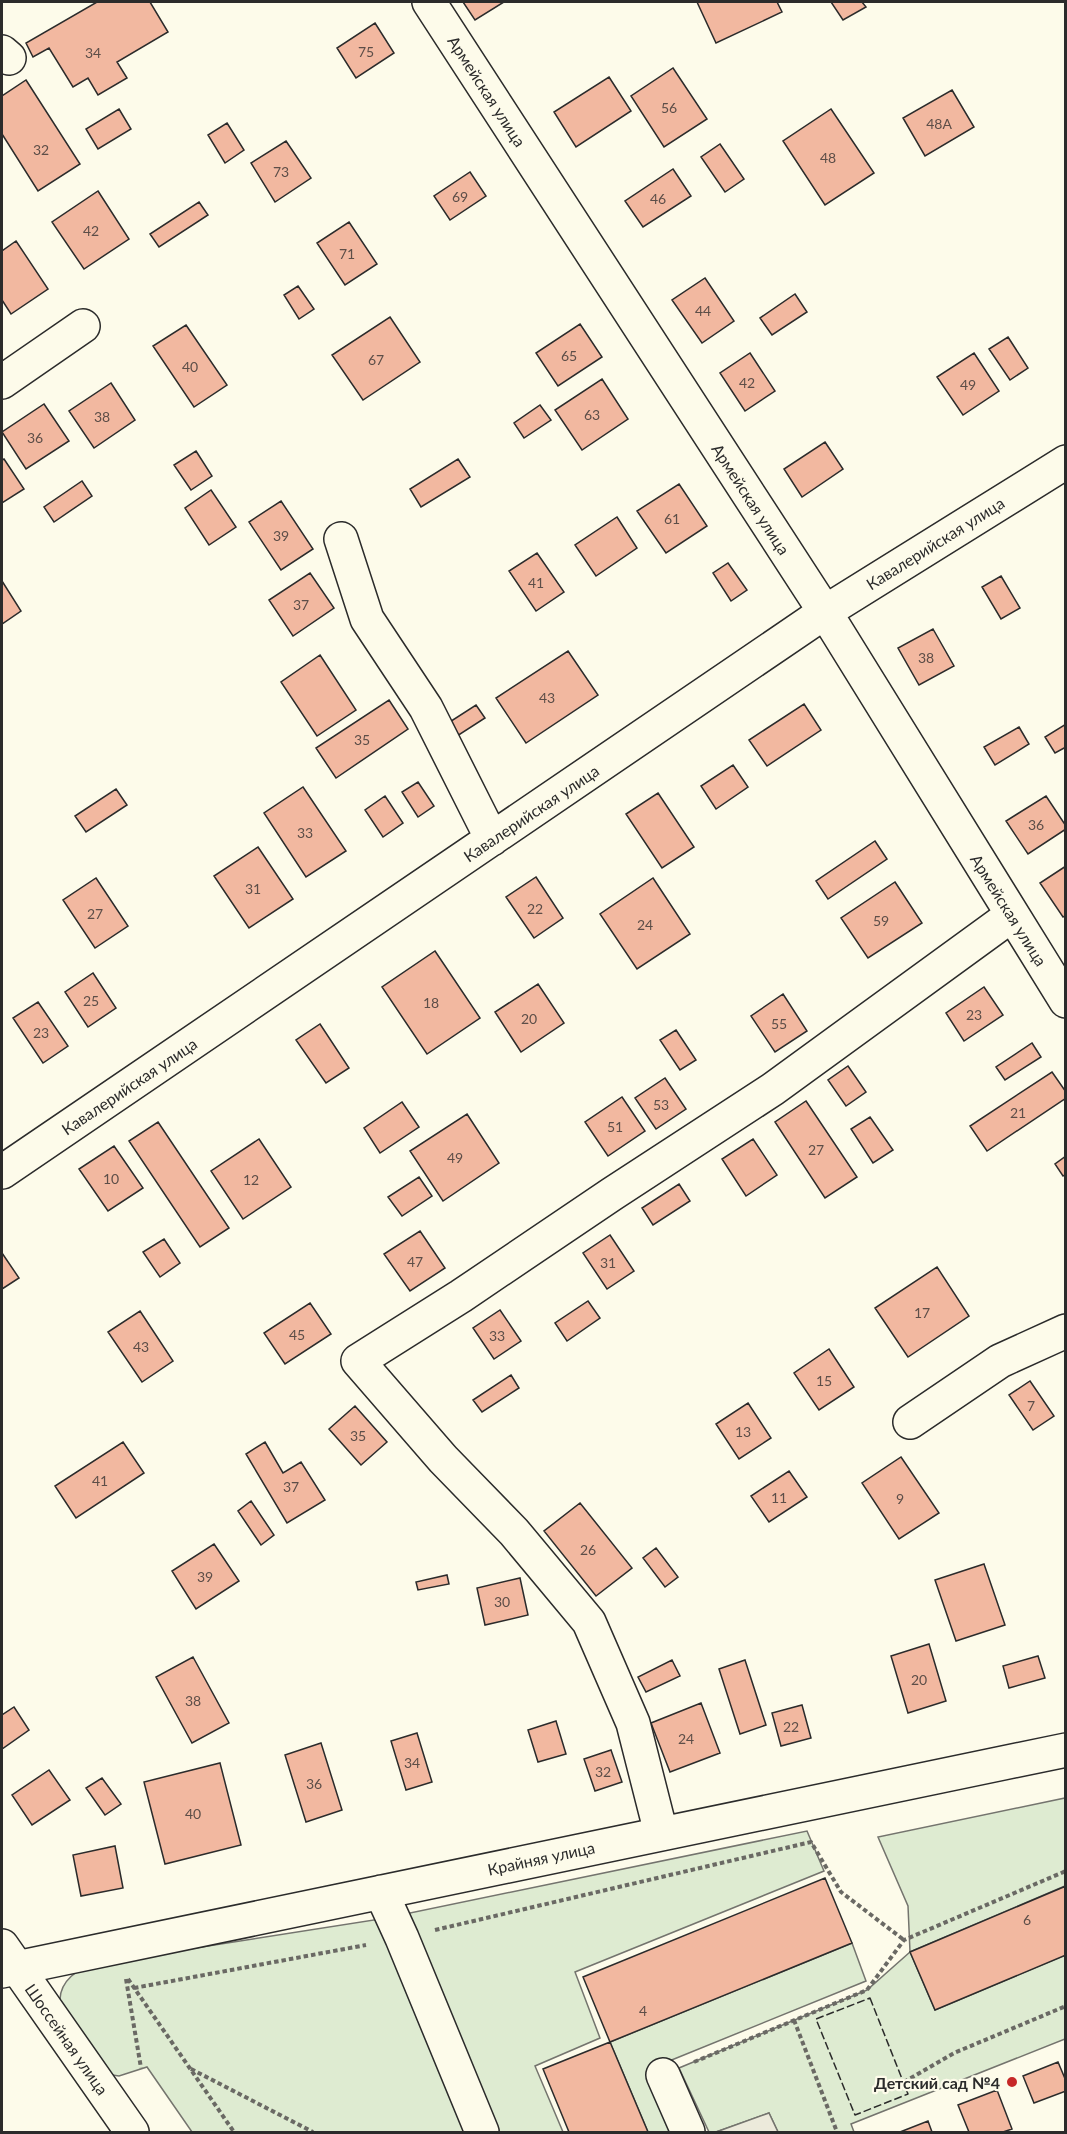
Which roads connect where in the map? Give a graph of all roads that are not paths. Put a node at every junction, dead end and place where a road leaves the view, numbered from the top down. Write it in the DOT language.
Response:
graph roads {
  1 [pos="429,2"];
  2 [pos="83,326"];
  3 [pos="2,382"];
  4 [pos="1065,462"];
  5 [pos="341,539"];
  6 [pos="825,612"];
  7 [pos="492,839"];
  8 [pos="1012,915"];
  9 [pos="1065,1000"];
  10 [pos="4,1166"];
  11 [pos="1065,1331"];
  12 [pos="910,1422"];
  13 [pos="1065,1750"];
  14 [pos="661,1833"];
  15 [pos="381,1892"];
  16 [pos="7,1962"];
  17 [pos="663,2075"];
  18 [pos="132,2133"];
  19 [pos="482,2133"];
  20 [pos="688,2133"];
  1 -- 6 [label="street, Армейская улица"];
  2 -- 3 [label="street"];
  4 -- 6 [label="street, Кавалерийская улица"];
  5 -- 7 [label="street"];
  6 -- 7 [label="street, Кавалерийская улица"];
  6 -- 8 [label="street, Армейская улица"];
  7 -- 10 [label="street, Кавалерийская улица"];
  8 -- 9 [label="street, Армейская улица"];
  8 -- 14 [label="street"];
  11 -- 12 [label="street"];
  13 -- 14 [label="street, Крайняя улица"];
  14 -- 15 [label="street, Крайняя улица"];
  15 -- 16 [label="street, Крайняя улица"];
  15 -- 19 [label="street"];
  16 -- 18 [label="street, Шоссейная улица"];
  17 -- 20 [label="street"];
}
